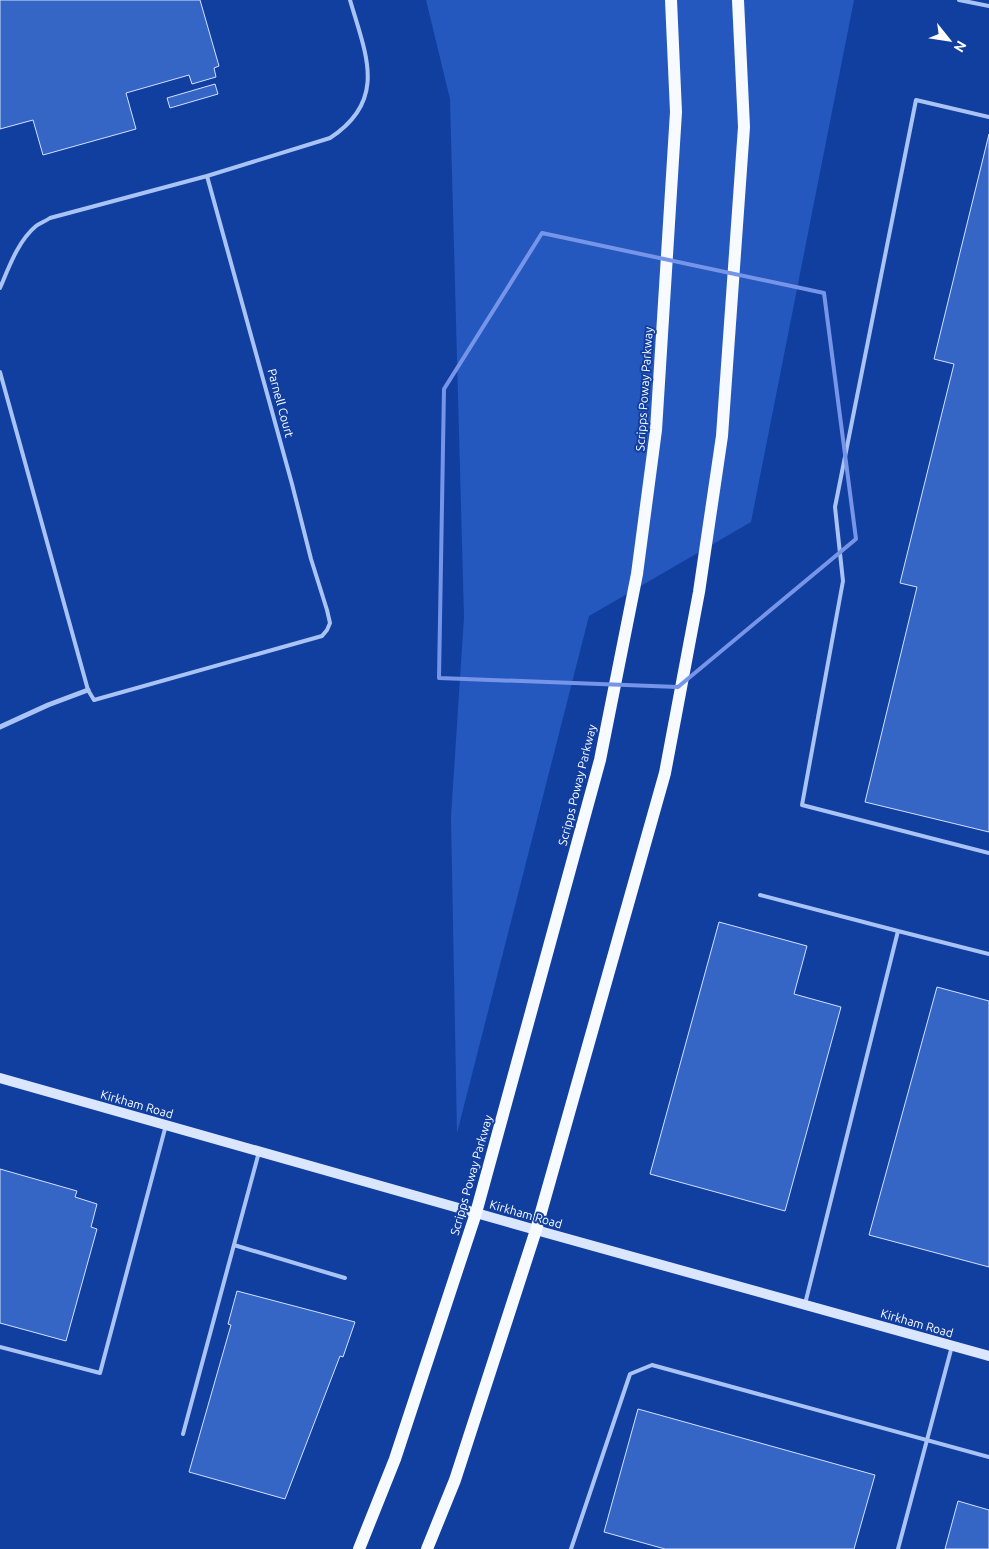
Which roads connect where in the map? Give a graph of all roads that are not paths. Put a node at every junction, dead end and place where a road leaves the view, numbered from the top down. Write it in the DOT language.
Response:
graph roads {
  1 [pos="350,0"];
  2 [pos="671,0"];
  3 [pos="738,0"];
  4 [pos="959,0"];
  5 [pos="989,6"];
  6 [pos="989,117"];
  7 [pos="207,176"];
  8 [pos="0,288"];
  9 [pos="0,372"];
  10 [pos="88,690"];
  11 [pos="0,728"];
  12 [pos="989,853"];
  13 [pos="760,895"];
  14 [pos="898,931"];
  15 [pos="989,954"];
  16 [pos="0,1078"];
  17 [pos="166,1125"];
  18 [pos="259,1152"];
  19 [pos="476,1213"];
  20 [pos="536,1230"];
  21 [pos="234,1244"];
  22 [pos="345,1278"];
  23 [pos="805,1304"];
  24 [pos="952,1345"];
  25 [pos="0,1346"];
  26 [pos="989,1356"];
  27 [pos="183,1434"];
  28 [pos="926,1438"];
  29 [pos="989,1457"];
  30 [pos="359,1549"];
  31 [pos="427,1549"];
  32 [pos="570,1549"];
  33 [pos="898,1549"];
  1 -- 7 [label="lane"];
  2 -- 19 [label="main road, Scripps Poway Parkway"];
  3 -- 20 [label="main road"];
  4 -- 5 [label="lane"];
  6 -- 12 [label="lane"];
  7 -- 8 [label="lane"];
  7 -- 10 [label="lane, Parnell Court"];
  9 -- 10 [label="lane"];
  10 -- 11 [label="street"];
  13 -- 14 [label="lane"];
  14 -- 15 [label="lane"];
  14 -- 23 [label="lane"];
  16 -- 17 [label="main road, Kirkham Road"];
  17 -- 18 [label="main road, Kirkham Road"];
  17 -- 25 [label="lane"];
  18 -- 19 [label="main road, Kirkham Road"];
  18 -- 21 [label="lane"];
  19 -- 20 [label="main road, Kirkham Road"];
  19 -- 30 [label="main road, Scripps Poway Parkway"];
  20 -- 23 [label="main road, Kirkham Road"];
  20 -- 31 [label="main road"];
  21 -- 22 [label="lane"];
  21 -- 27 [label="lane"];
  23 -- 24 [label="main road, Kirkham Road"];
  24 -- 26 [label="main road, Kirkham Road"];
  24 -- 28 [label="lane"];
  28 -- 29 [label="lane"];
  28 -- 32 [label="lane"];
  28 -- 33 [label="lane"];
}
